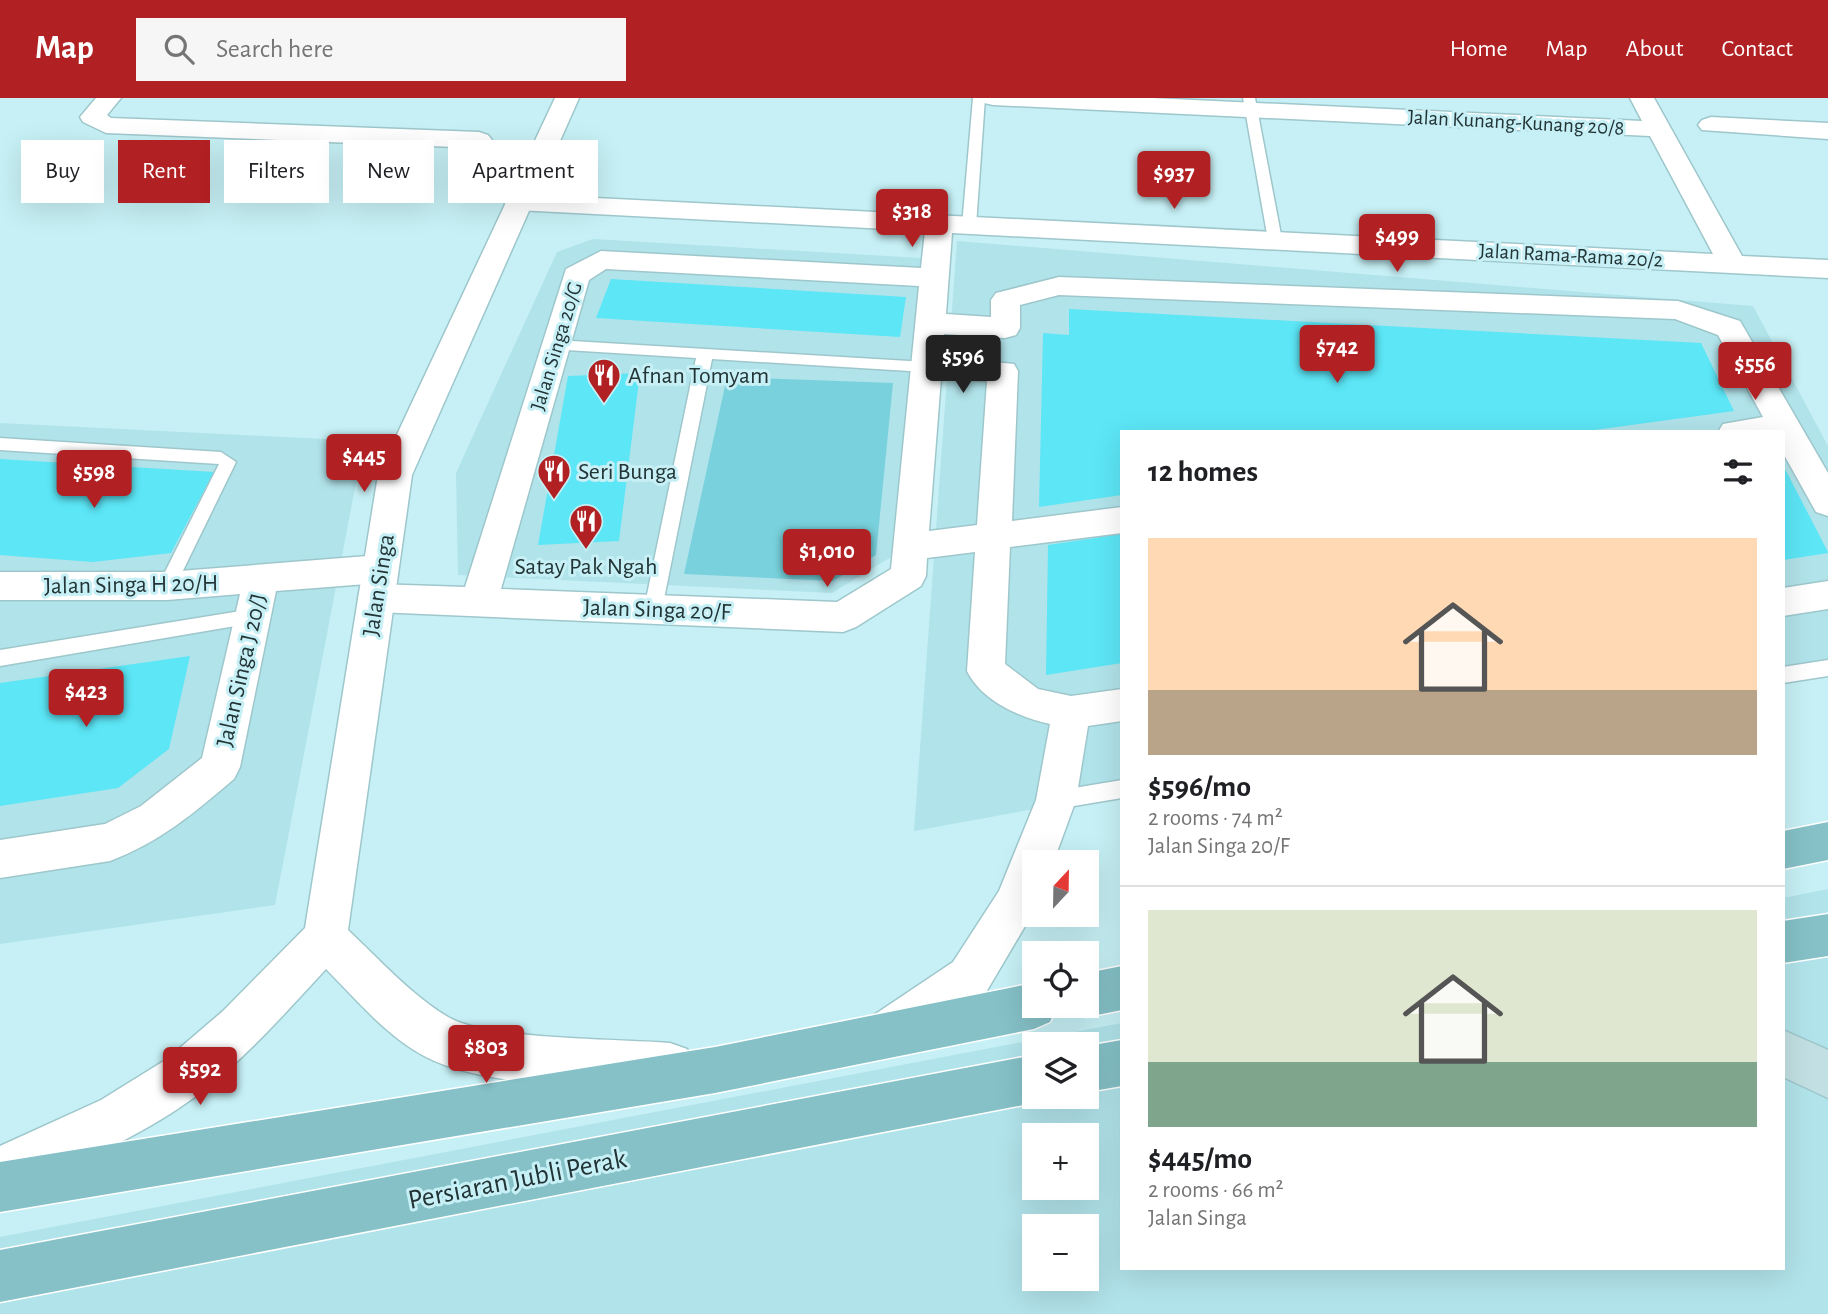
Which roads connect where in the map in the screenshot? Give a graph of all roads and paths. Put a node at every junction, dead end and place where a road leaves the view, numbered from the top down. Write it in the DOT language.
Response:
graph roads {
  1 [pos="109,98"];
  2 [pos="567,98"];
  3 [pos="979,98"];
  4 [pos="993,98"];
  5 [pos="1642,98"];
  6 [pos="1250,104"];
  7 [pos="1711,125"];
  8 [pos="1661,129"];
  9 [pos="1828,131"];
  10 [pos="479,140"];
  11 [pos="547,140"];
  12 [pos="517,203"];
  13 [pos="536,203"];
  14 [pos="939,224"];
  15 [pos="969,226"];
  16 [pos="1275,240"];
  17 [pos="1731,263"];
  18 [pos="1828,269"];
  19 [pos="933,278"];
  20 [pos="930,323"];
  21 [pos="555,345"];
  22 [pos="705,354"];
  23 [pos="926,367"];
  24 [pos="1784,425"];
  25 [pos="1748,430"];
  26 [pos="0,444"];
  27 [pos="1828,503"];
  28 [pos="1120,520"];
  29 [pos="993,538"];
  30 [pos="911,547"];
  31 [pos="378,583"];
  32 [pos="0,586"];
  33 [pos="167,586"];
  34 [pos="1828,595"];
  35 [pos="257,597"];
  36 [pos="479,602"];
  37 [pos="1785,602"];
  38 [pos="653,609"];
  39 [pos="0,658"];
  40 [pos="1828,668"];
  41 [pos="1785,676"];
  42 [pos="1120,705"];
  43 [pos="1071,712"];
  44 [pos="1120,789"];
  45 [pos="1056,800"];
  46 [pos="1828,841"];
  47 [pos="1785,850"];
  48 [pos="0,859"];
  49 [pos="1828,935"];
  50 [pos="325,938"];
  51 [pos="1785,942"];
  52 [pos="1120,988"];
  53 [pos="1099,993"];
  54 [pos="1022,1008"];
  55 [pos="880,1038"];
  56 [pos="1785,1054"];
  57 [pos="1120,1063"];
  58 [pos="1099,1067"];
  59 [pos="715,1069"];
  60 [pos="1828,1074"];
  61 [pos="1022,1081"];
  62 [pos="0,1171"];
  63 [pos="0,1187"];
  64 [pos="0,1276"];
  1 -- 10 [label="street"];
  2 -- 11 [label="street, Jalan Singa"];
  3 -- 15 [label="lane"];
  4 -- 6 [label="street, Jalan Kunang-Kunang 20/8"];
  5 -- 8 [label="street"];
  6 -- 8 [label="street, Jalan Kunang-Kunang 20/8"];
  6 -- 16 [label="lane"];
  7 -- 9 [label="street"];
  8 -- 17 [label="street"];
  12 -- 31 [label="street, Jalan Singa"];
  13 -- 14 [label="street, Jalan Rama-Rama 20/2"];
  14 -- 15 [label="street, Jalan Rama-Rama 20/2"];
  14 -- 19 [label="street, Jalan Singa 20/F"];
  15 -- 16 [label="street, Jalan Rama-Rama 20/2"];
  16 -- 17 [label="street, Jalan Rama-Rama 20/2"];
  17 -- 18 [label="street, Jalan Rama-Rama 20/2"];
  19 -- 20 [label="street, Jalan Singa 20/F"];
  19 -- 21 [label="street, Jalan Singa 20/G"];
  20 -- 23 [label="street, Jalan Singa 20/F"];
  20 -- 24 [label="street"];
  21 -- 22 [label="lane"];
  21 -- 36 [label="street, Jalan Singa 20/G"];
  22 -- 23 [label="lane"];
  22 -- 38 [label="lane"];
  23 -- 29 [label="street"];
  23 -- 30 [label="street, Jalan Singa 20/F"];
  24 -- 25 [label="street"];
  24 -- 27 [label="street"];
  26 -- 33 [label="lane"];
  28 -- 29 [label="street"];
  29 -- 30 [label="street"];
  29 -- 43 [label="street"];
  30 -- 38 [label="street, Jalan Singa 20/F"];
  31 -- 35 [label="street, Jalan Singa H 20/H"];
  31 -- 36 [label="street, Jalan Singa 20/F"];
  31 -- 50 [label="street, Jalan Singa"];
  32 -- 33 [label="street, Jalan Singa H 20/H"];
  33 -- 35 [label="street, Jalan Singa H 20/H"];
  34 -- 37 [label="street"];
  35 -- 39 [label="lane"];
  35 -- 48 [label="street, Jalan Singa J 20/J"];
  36 -- 38 [label="street, Jalan Singa 20/F"];
  40 -- 41 [label="lane"];
  42 -- 43 [label="street"];
  43 -- 45 [label="street"];
  44 -- 45 [label="lane"];
  45 -- 55 [label="street"];
  46 -- 47 [label="main road"];
  49 -- 51 [label="main road"];
  50 -- 59 [label="street"];
  50 -- 62 [label="street"];
  52 -- 53 [label="main road"];
  54 -- 55 [label="main road"];
  55 -- 59 [label="main road"];
  56 -- 60 [label="main road"];
  57 -- 58 [label="main road"];
  59 -- 63 [label="main road"];
  61 -- 64 [label="main road, Persiaran Jubli Perak"];
}
